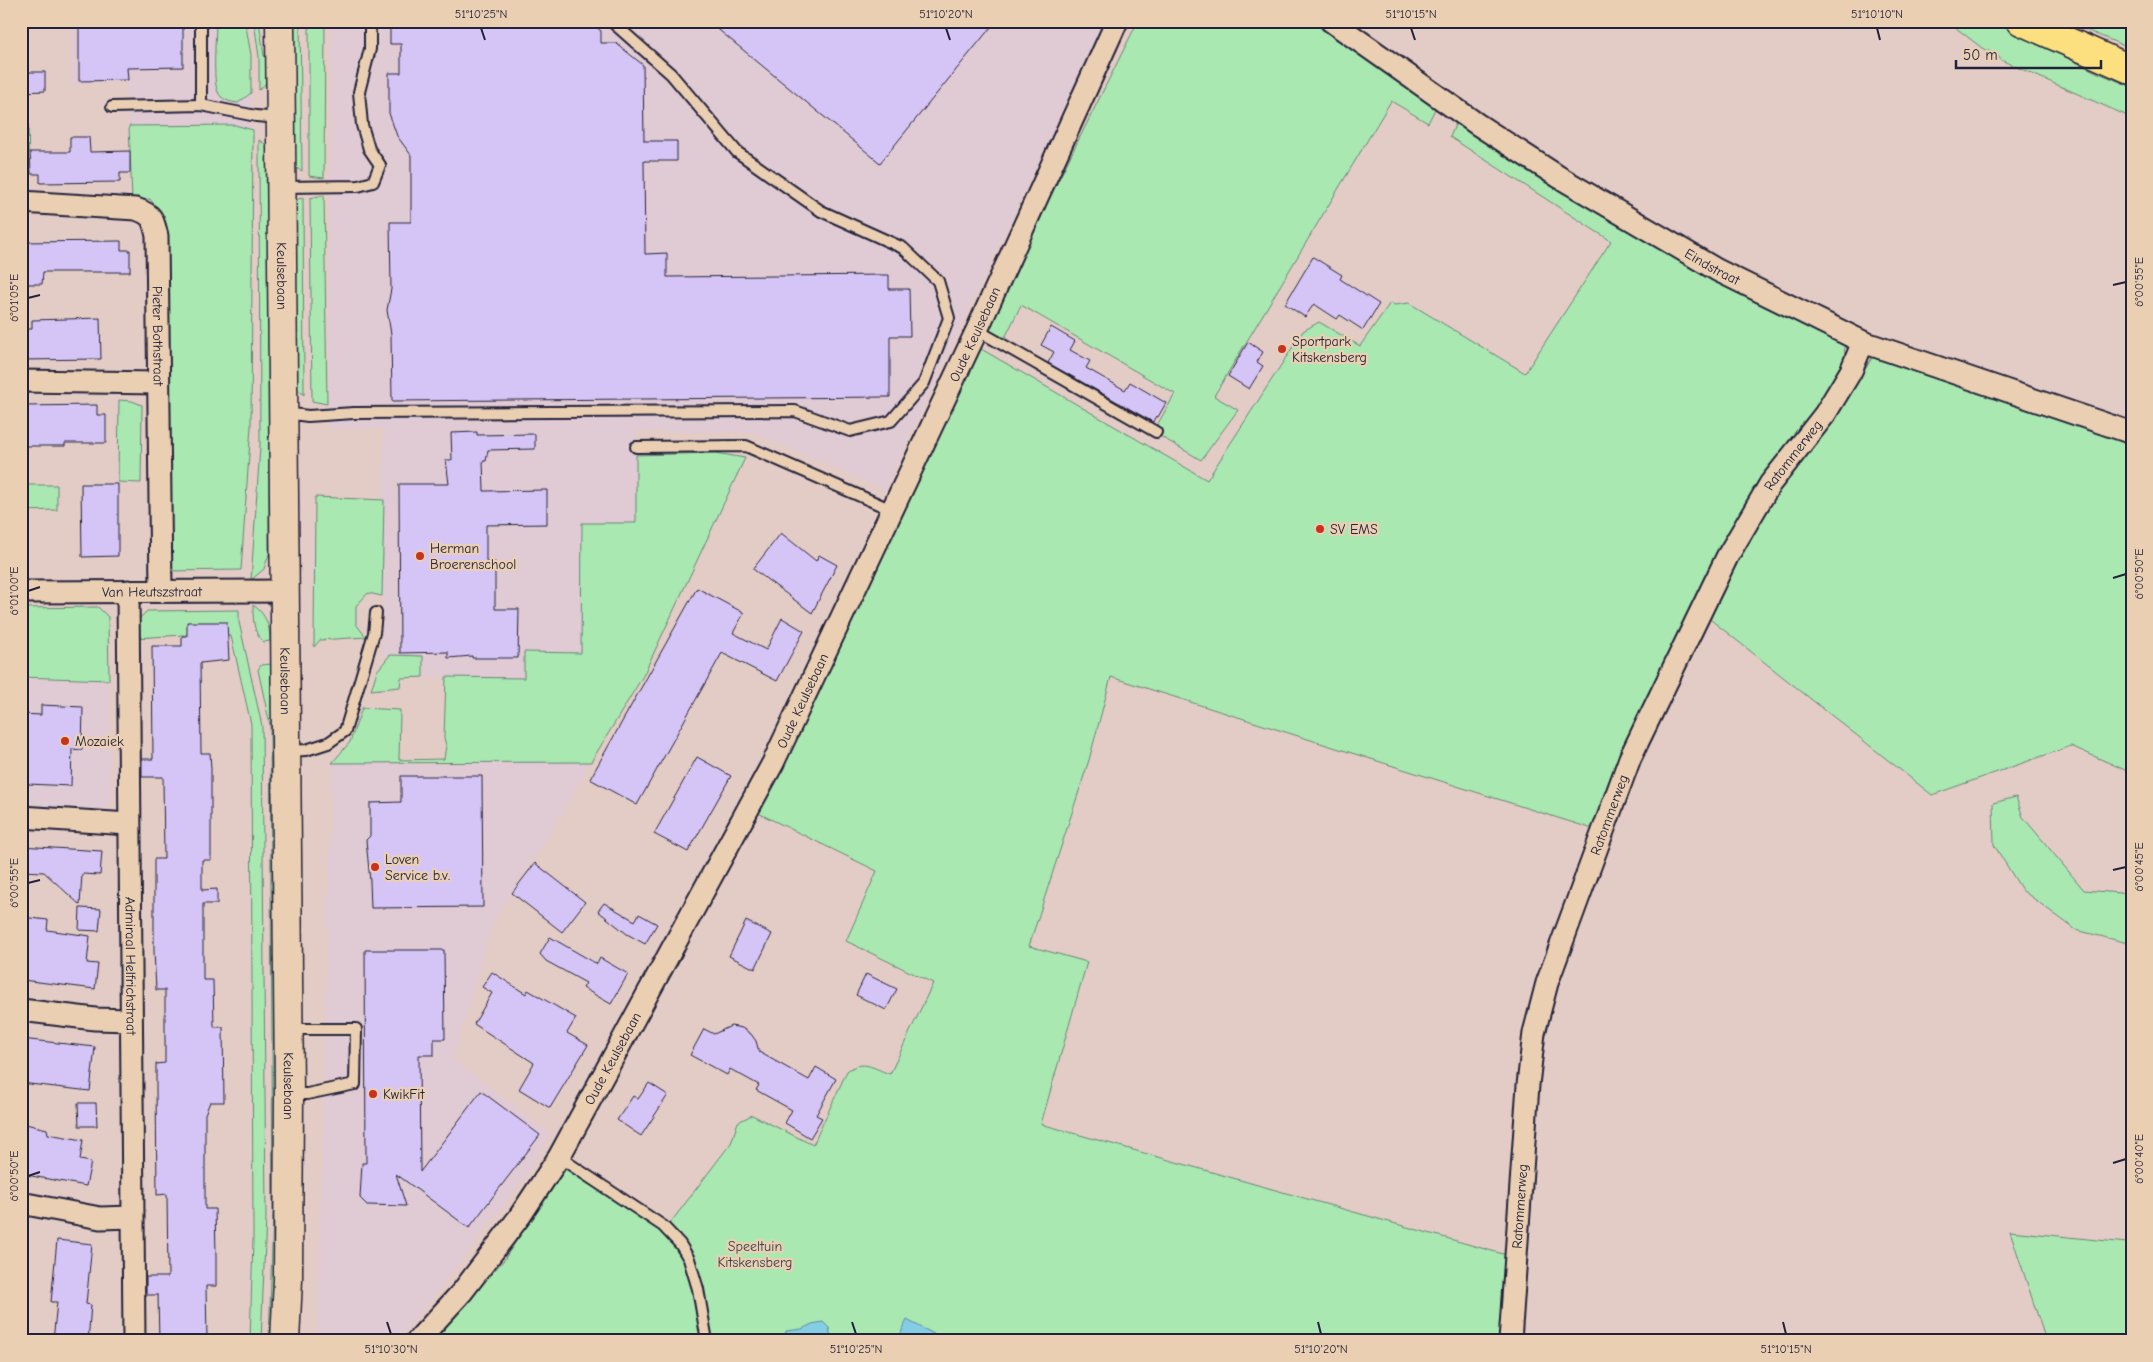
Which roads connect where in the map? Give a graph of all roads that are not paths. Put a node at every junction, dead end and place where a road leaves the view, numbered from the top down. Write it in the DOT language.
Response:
graph roads {
  1 [pos="201,21"];
  2 [pos="280,21"];
  3 [pos="370,21"];
  4 [pos="611,21"];
  5 [pos="1117,21"];
  6 [pos="1331,21"];
  7 [pos="2021,21"];
  8 [pos="2132,70"];
  9 [pos="202,105"];
  10 [pos="112,107"];
  11 [pos="281,118"];
  12 [pos="282,187"];
  13 [pos="21,202"];
  14 [pos="977,330"];
  15 [pos="1863,342"];
  16 [pos="21,380"];
  17 [pos="158,383"];
  18 [pos="284,413"];
  19 [pos="1156,432"];
  20 [pos="2132,433"];
  21 [pos="636,447"];
  22 [pos="892,510"];
  23 [pos="161,590"];
  24 [pos="128,591"];
  25 [pos="284,591"];
  26 [pos="21,592"];
  27 [pos="376,613"];
  28 [pos="286,751"];
  29 [pos="21,817"];
  30 [pos="129,824"];
  31 [pos="21,1010"];
  32 [pos="130,1020"];
  33 [pos="289,1029"];
  34 [pos="290,1094"];
  35 [pos="558,1157"];
  36 [pos="21,1203"];
  37 [pos="132,1217"];
  38 [pos="134,1341"];
  39 [pos="285,1341"];
  40 [pos="417,1341"];
  41 [pos="707,1341"];
  42 [pos="1510,1341"];
  1 -- 9 [label="lane"];
  2 -- 11 [label="street, Keulsebaan"];
  3 -- 12 [label="lane"];
  4 -- 18 [label="lane"];
  5 -- 14 [label="street, Oude Keulsebaan"];
  6 -- 15 [label="street, Eindstraat"];
  7 -- 8 [label="main road"];
  9 -- 10 [label="lane"];
  9 -- 11 [label="lane"];
  11 -- 12 [label="street, Keulsebaan"];
  12 -- 18 [label="street, Keulsebaan"];
  13 -- 17 [label="street, Pieter Bothstraat"];
  14 -- 19 [label="lane"];
  14 -- 22 [label="street, Oude Keulsebaan"];
  15 -- 20 [label="street, Eindstraat"];
  15 -- 42 [label="street, Ratommerweg"];
  16 -- 17 [label="street"];
  17 -- 23 [label="street, Pieter Bothstraat"];
  18 -- 25 [label="street, Keulsebaan"];
  21 -- 22 [label="lane"];
  22 -- 35 [label="street, Oude Keulsebaan"];
  23 -- 24 [label="street, Van Heutszstraat"];
  23 -- 25 [label="street, Van Heutszstraat"];
  24 -- 26 [label="street, Van Heutszstraat"];
  24 -- 30 [label="street, Admiraal Helfrichstraat"];
  25 -- 28 [label="street, Keulsebaan"];
  27 -- 28 [label="lane"];
  28 -- 33 [label="street, Keulsebaan"];
  29 -- 30 [label="street"];
  30 -- 32 [label="street, Admiraal Helfrichstraat"];
  31 -- 32 [label="street"];
  32 -- 37 [label="street, Admiraal Helfrichstraat"];
  33 -- 34 [label="street, Keulsebaan"];
  33 -- 34 [label="lane"];
  34 -- 39 [label="street, Keulsebaan"];
  35 -- 40 [label="street, Oude Keulsebaan"];
  35 -- 41 [label="lane"];
  36 -- 37 [label="street"];
  37 -- 38 [label="street, Admiraal Helfrichstraat"];
}
